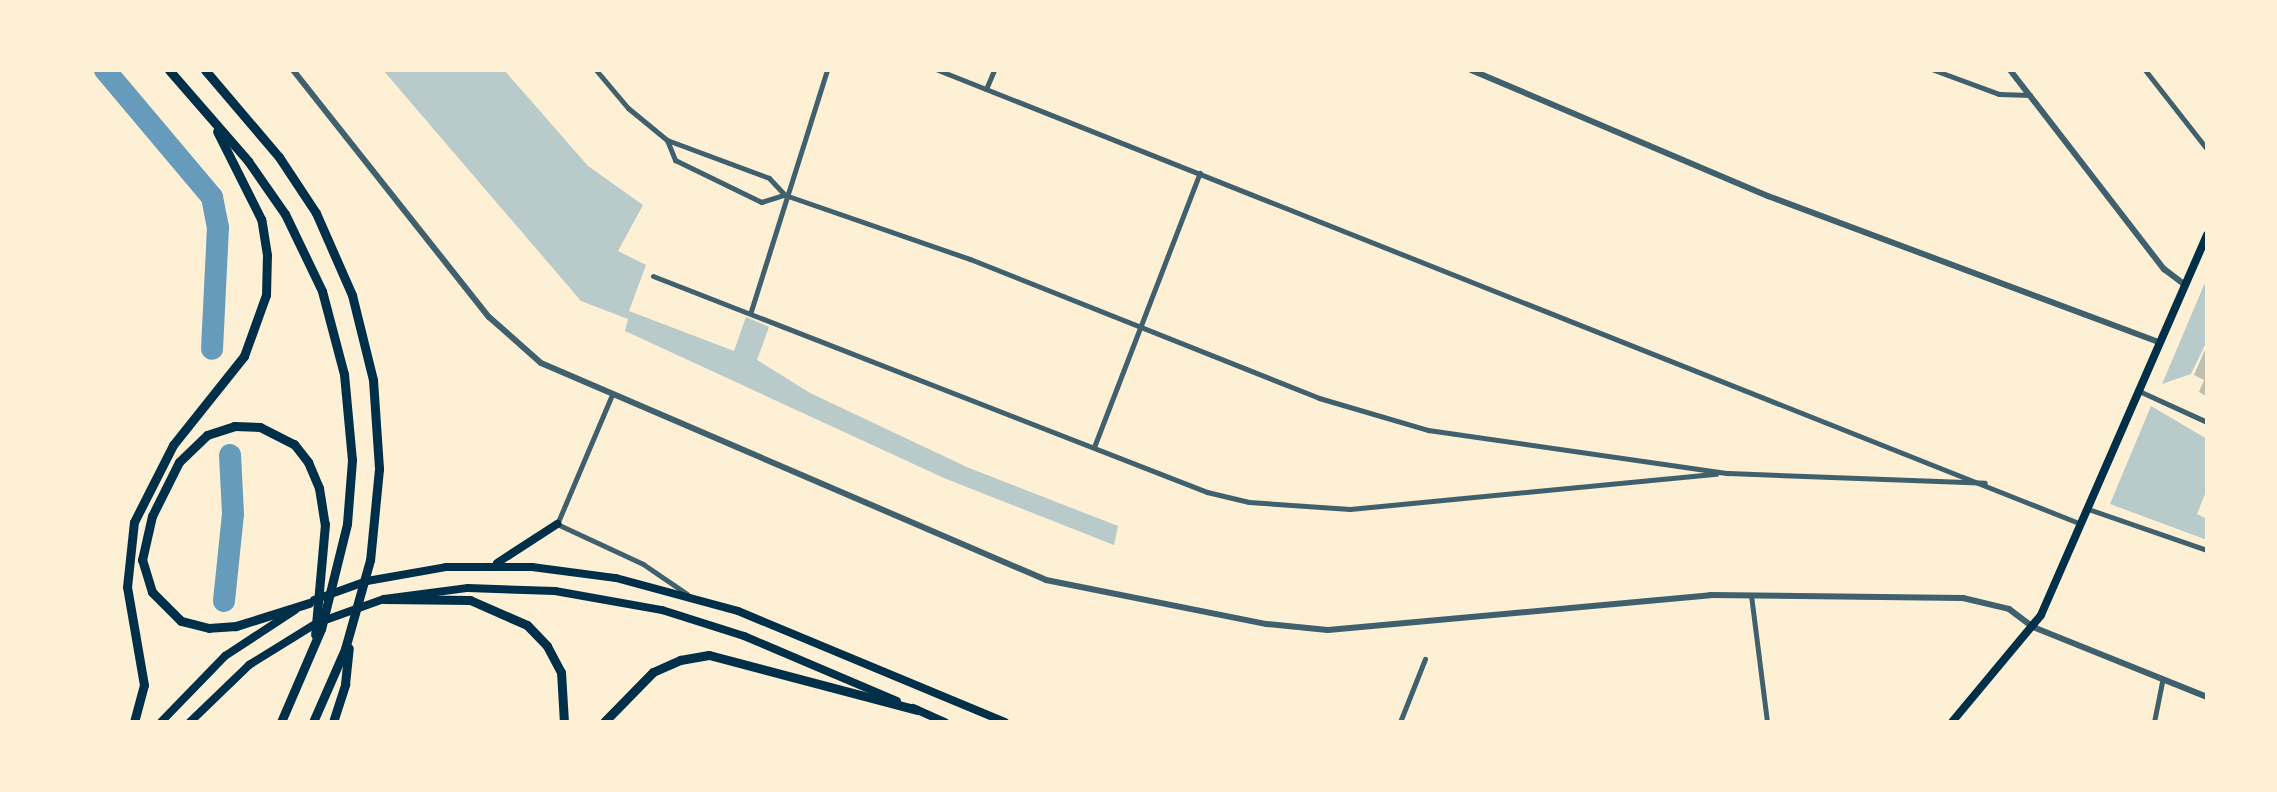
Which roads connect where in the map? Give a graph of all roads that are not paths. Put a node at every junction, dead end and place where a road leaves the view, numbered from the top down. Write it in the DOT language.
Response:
graph roads {
  1 [pos="169,70"];
  2 [pos="205,70"];
  3 [pos="293,70"];
  4 [pos="596,70"];
  5 [pos="827,70"];
  6 [pos="938,70"];
  7 [pos="994,70"];
  8 [pos="1471,70"];
  9 [pos="1934,70"];
  10 [pos="2010,70"];
  11 [pos="2145,70"];
  12 [pos="986,89"];
  13 [pos="2030,95"];
  14 [pos="210,117"];
  15 [pos="667,140"];
  16 [pos="2207,149"];
  17 [pos="1200,173"];
  18 [pos="785,195"];
  19 [pos="2207,235"];
  20 [pos="653,276"];
  21 [pos="2184,284"];
  22 [pos="751,311"];
  23 [pos="1142,327"];
  24 [pos="2159,342"];
  25 [pos="2138,391"];
  26 [pos="611,397"];
  27 [pos="2207,422"];
  28 [pos="1094,447"];
  29 [pos="1728,473"];
  30 [pos="1985,483"];
  31 [pos="2088,509"];
  32 [pos="557,524"];
  33 [pos="2081,524"];
  34 [pos="2207,550"];
  35 [pos="489,565"];
  36 [pos="687,594"];
  37 [pos="1751,594"];
  38 [pos="384,599"];
  39 [pos="309,603"];
  40 [pos="2033,627"];
  41 [pos="350,634"];
  42 [pos="314,650"];
  43 [pos="1425,659"];
  44 [pos="2162,682"];
  45 [pos="2207,697"];
  46 [pos="917,710"];
  47 [pos="134,722"];
  48 [pos="161,722"];
  49 [pos="190,722"];
  50 [pos="281,722"];
  51 [pos="313,722"];
  52 [pos="333,722"];
  53 [pos="564,722"];
  54 [pos="604,722"];
  55 [pos="935,722"];
  56 [pos="945,722"];
  57 [pos="1005,722"];
  58 [pos="1400,722"];
  59 [pos="1767,722"];
  60 [pos="1953,722"];
  61 [pos="2154,722"];
  1 -- 14 [label="highway"];
  2 -- 41 [label="highway"];
  3 -- 26 [label="street"];
  4 -- 15 [label="street"];
  5 -- 18 [label="street"];
  6 -- 12 [label="street"];
  7 -- 12 [label="street"];
  8 -- 24 [label="street"];
  9 -- 13 [label="street"];
  10 -- 13 [label="street"];
  11 -- 16 [label="street"];
  12 -- 17 [label="street"];
  13 -- 21 [label="street"];
  14 -- 42 [label="highway"];
  14 -- 47 [label="highway"];
  15 -- 18 [label="street"];
  15 -- 18 [label="street"];
  17 -- 23 [label="street"];
  17 -- 30 [label="street"];
  18 -- 22 [label="street"];
  18 -- 23 [label="street"];
  19 -- 21 [label="main road"];
  20 -- 22 [label="street"];
  21 -- 24 [label="main road"];
  22 -- 28 [label="street"];
  23 -- 28 [label="street"];
  23 -- 29 [label="street"];
  24 -- 25 [label="main road"];
  25 -- 27 [label="street"];
  25 -- 31 [label="main road"];
  26 -- 32 [label="street"];
  26 -- 37 [label="street"];
  28 -- 29 [label="street"];
  29 -- 30 [label="street"];
  30 -- 33 [label="street"];
  31 -- 33 [label="main road"];
  31 -- 34 [label="street"];
  32 -- 35 [label="main road"];
  32 -- 36 [label="street"];
  33 -- 40 [label="main road"];
  35 -- 36 [label="main road"];
  35 -- 39 [label="main road"];
  36 -- 57 [label="main road"];
  37 -- 40 [label="street"];
  37 -- 59 [label="street"];
  38 -- 46 [label="main road"];
  38 -- 49 [label="main road"];
  38 -- 53 [label="highway"];
  39 -- 42 [label="highway"];
  39 -- 48 [label="main road"];
  40 -- 44 [label="street"];
  40 -- 60 [label="main road"];
  41 -- 51 [label="highway"];
  41 -- 52 [label="highway"];
  42 -- 50 [label="highway"];
  43 -- 58 [label="street"];
  44 -- 45 [label="street"];
  44 -- 61 [label="street"];
  46 -- 54 [label="highway"];
  46 -- 55 [label="street"];
  46 -- 56 [label="main road"];
}
